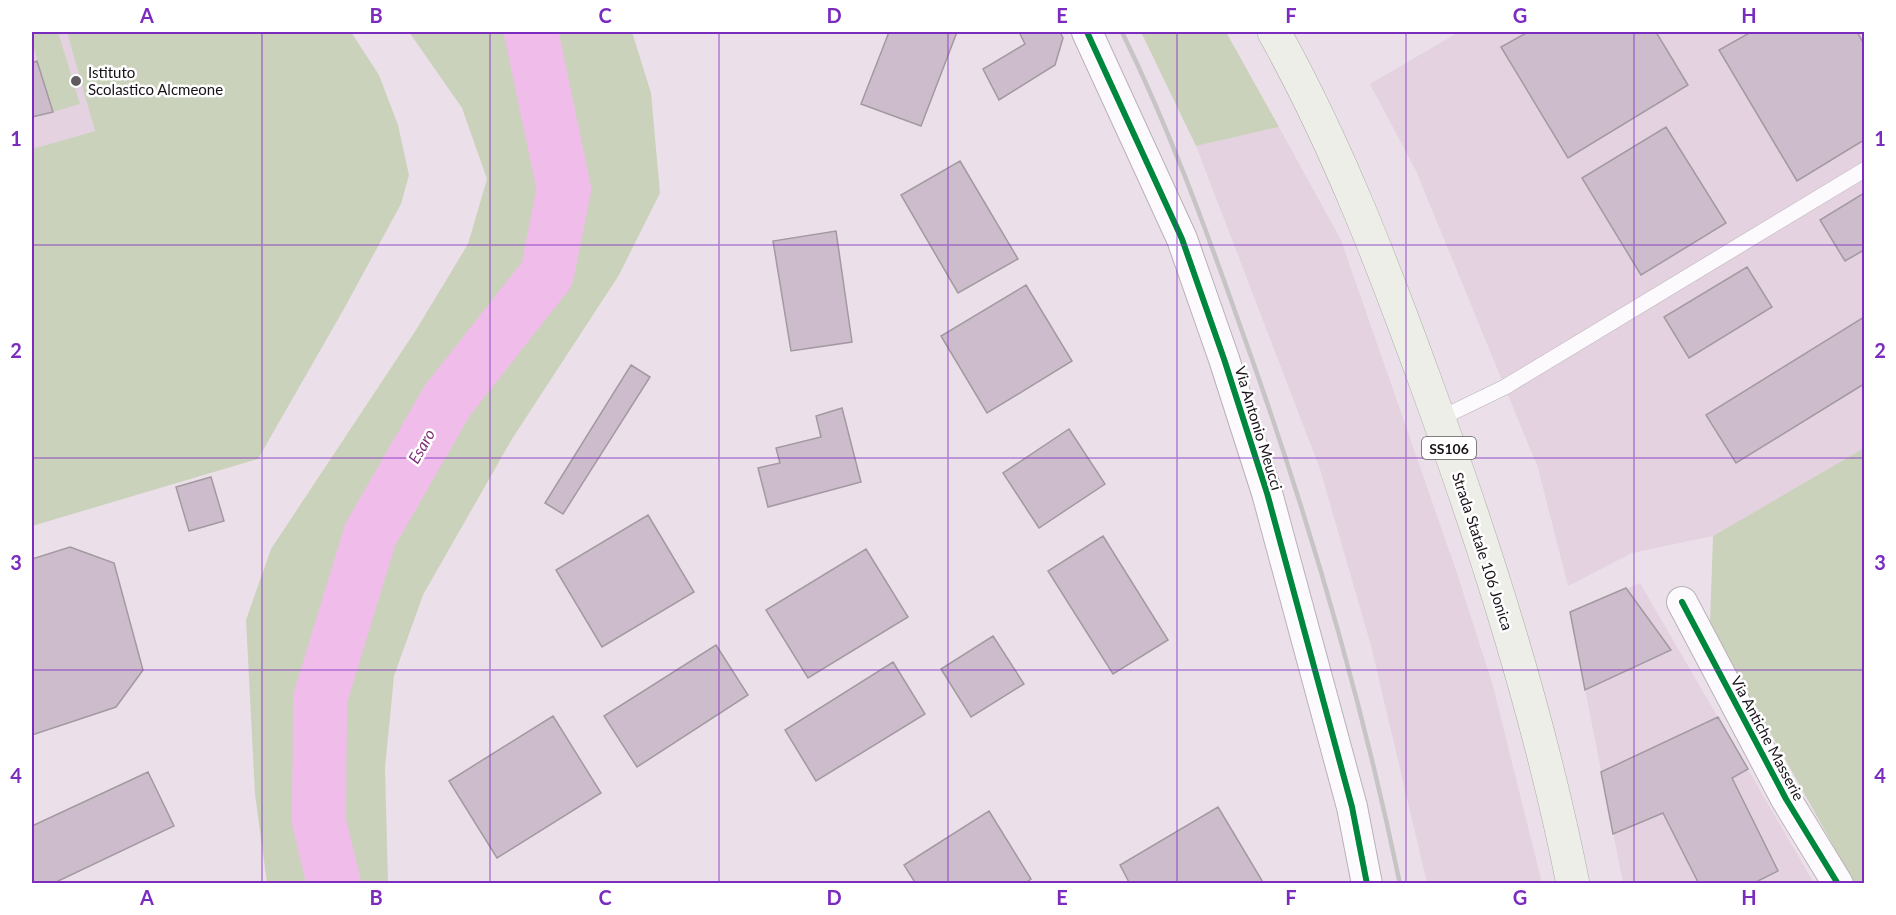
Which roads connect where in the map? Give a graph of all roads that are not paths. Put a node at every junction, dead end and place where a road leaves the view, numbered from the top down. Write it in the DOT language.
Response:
graph roads {
  1 [pos="1087,32"];
  2 [pos="1274,32"];
  3 [pos="1864,170"];
  4 [pos="1439,419"];
  5 [pos="1682,602"];
  6 [pos="1367,884"];
  7 [pos="1573,884"];
  8 [pos="1838,884"];
  1 -- 6 [label="street, Via Antonio Meucci"];
  2 -- 4 [label="main road, Strada Statale 106 Jonica / SS106"];
  3 -- 4 [label="lane"];
  4 -- 7 [label="main road, Strada Statale 106 Jonica / SS106"];
  5 -- 8 [label="street, Via Antiche Masserie"];
}
